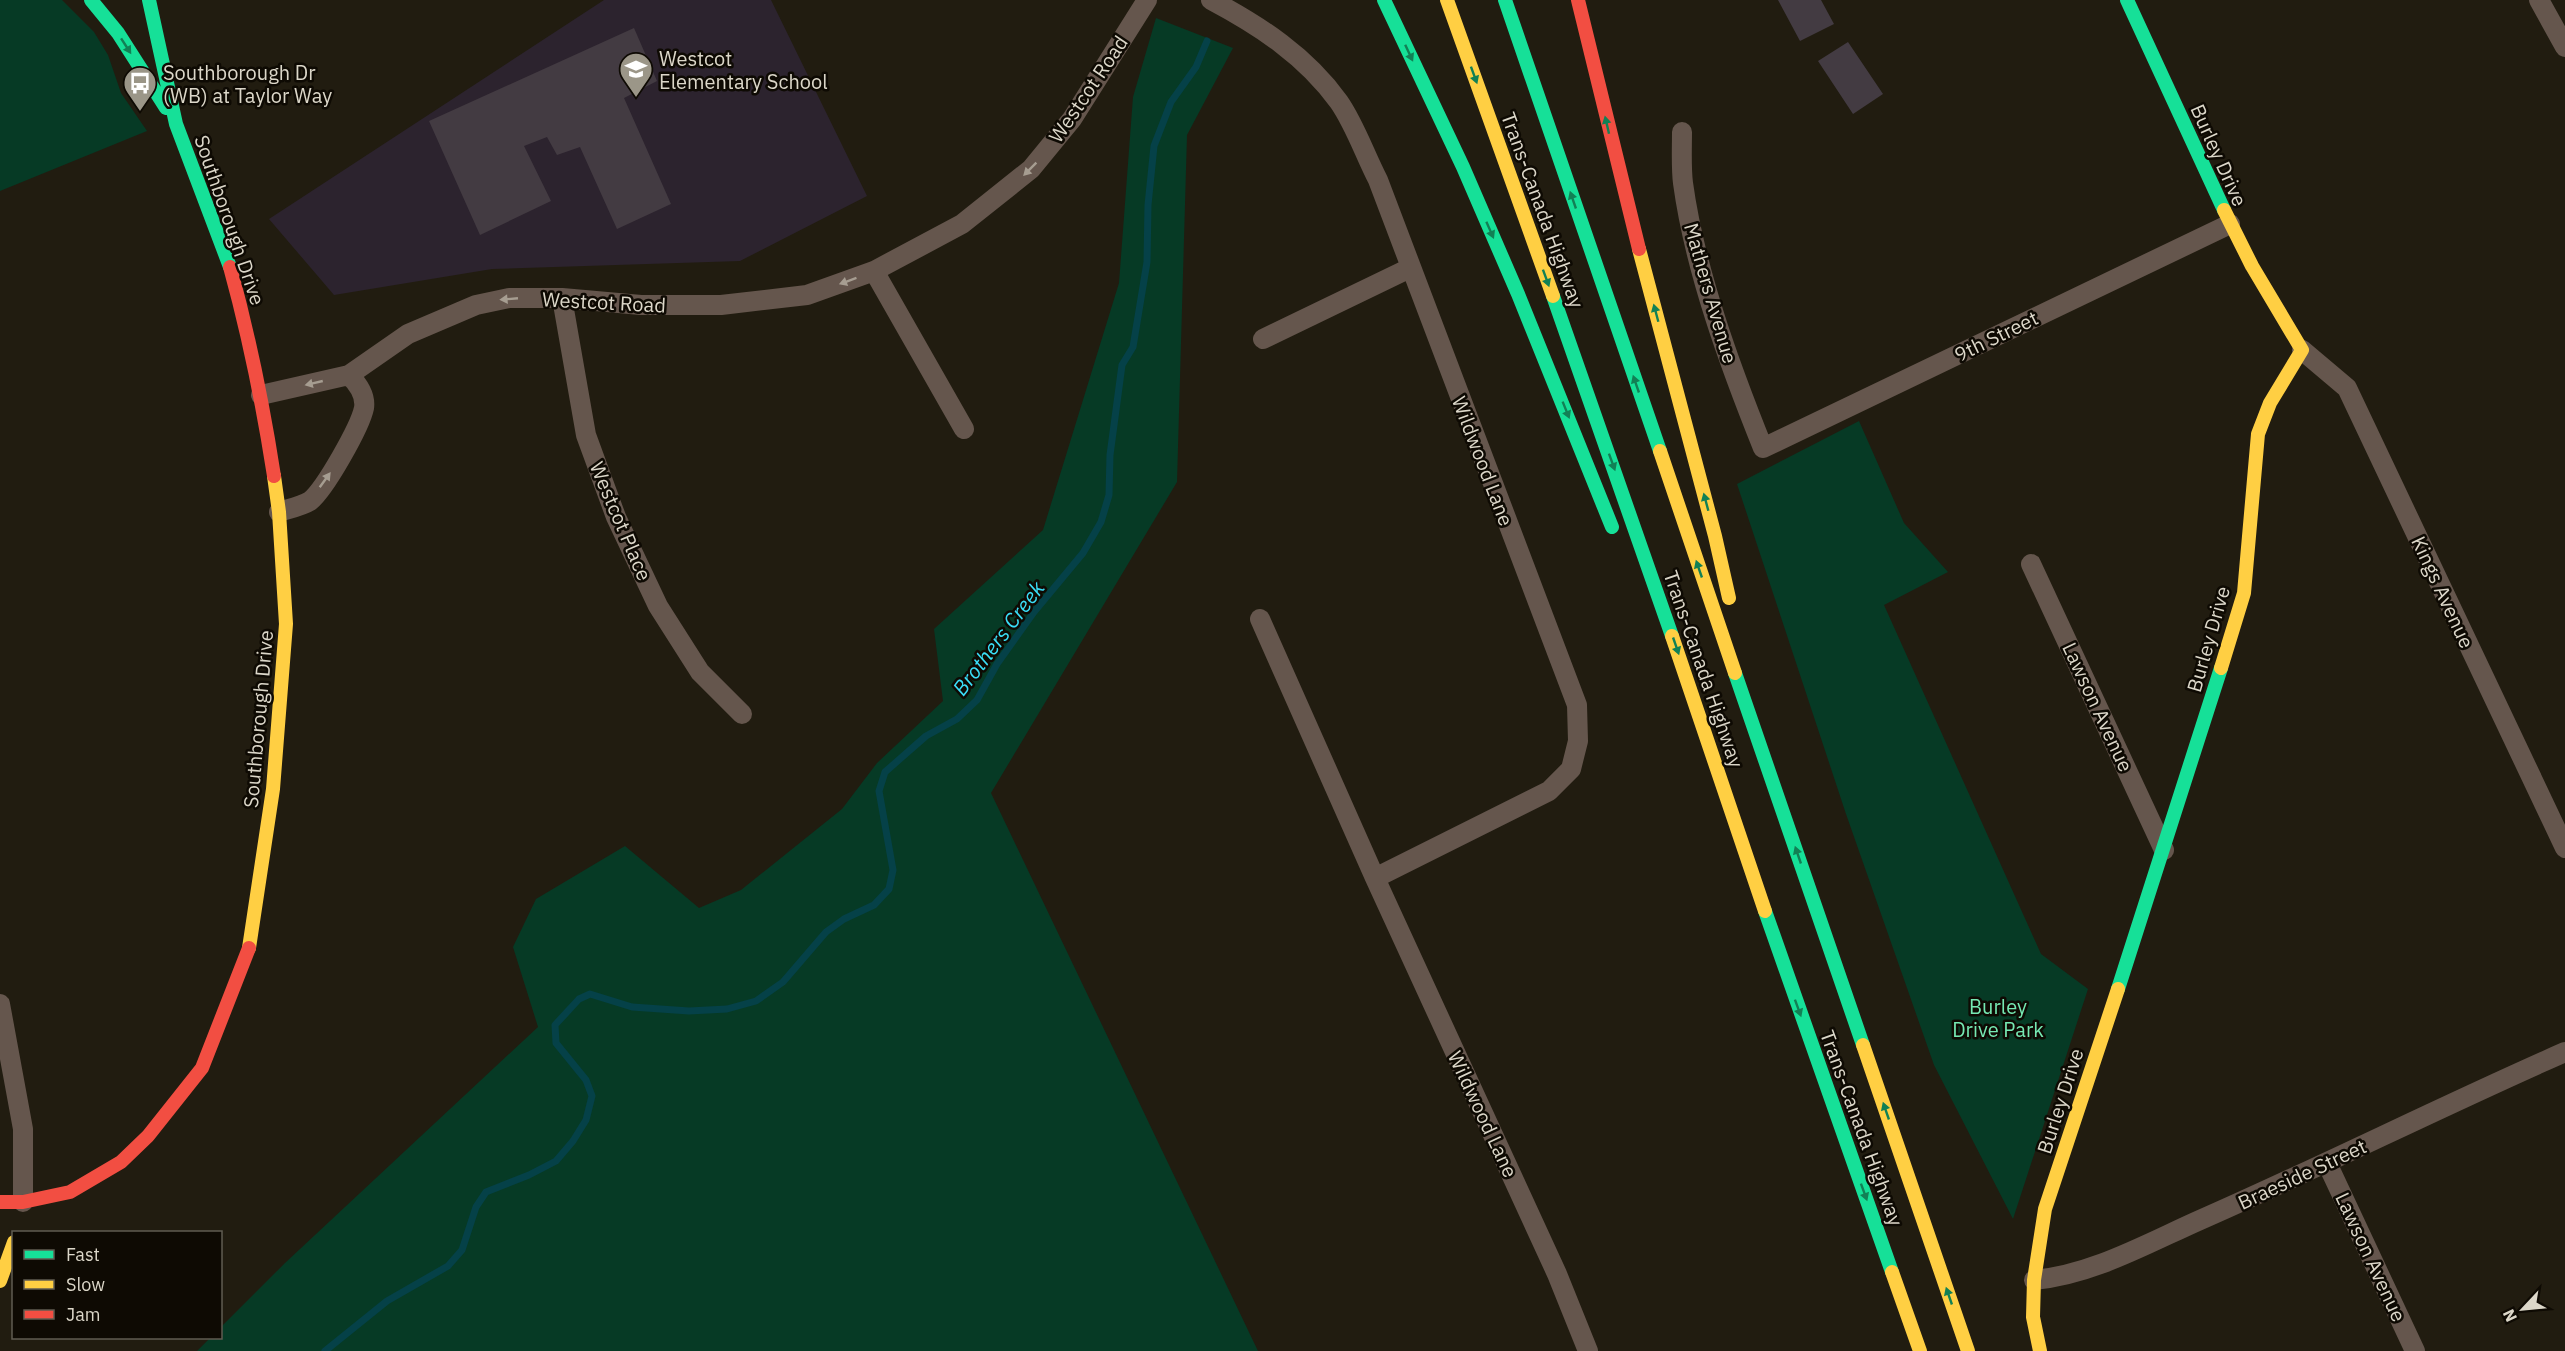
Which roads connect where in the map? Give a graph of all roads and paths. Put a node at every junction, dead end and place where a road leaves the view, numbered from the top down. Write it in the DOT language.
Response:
graph roads {
  1 [pos="91,0"];
  2 [pos="148,0"];
  3 [pos="1147,0"];
  4 [pos="1211,0"];
  5 [pos="1384,0"];
  6 [pos="1447,0"];
  7 [pos="1504,0"];
  8 [pos="1578,0"];
  9 [pos="2127,0"];
  10 [pos="2539,0"];
  11 [pos="2565,47"];
  12 [pos="176,124"];
  13 [pos="1682,132"];
  14 [pos="2229,224"];
  15 [pos="1410,268"];
  16 [pos="874,271"];
  17 [pos="562,298"];
  18 [pos="1263,339"];
  19 [pos="2302,350"];
  20 [pos="350,375"];
  21 [pos="261,395"];
  22 [pos="964,429"];
  23 [pos="1763,448"];
  24 [pos="279,512"];
  25 [pos="1616,535"];
  26 [pos="2031,564"];
  27 [pos="1733,616"];
  28 [pos="1260,619"];
  29 [pos="1738,638"];
  30 [pos="1671,678"];
  31 [pos="742,714"];
  32 [pos="1766,763"];
  33 [pos="2565,848"];
  34 [pos="2164,850"];
  35 [pos="1375,878"];
  36 [pos="1779,953"];
  37 [pos="0,1004"];
  38 [pos="2565,1052"];
  39 [pos="2327,1163"];
  40 [pos="0,1202"];
  41 [pos="22,1207"];
  42 [pos="12,1248"];
  43 [pos="2034,1280"];
  44 [pos="0,1281"];
  45 [pos="1588,1351"];
  46 [pos="1920,1351"];
  47 [pos="1968,1351"];
  48 [pos="2040,1351"];
  49 [pos="2415,1351"];
  1 -- 12 [label="main road, Southborough Drive, one-way"];
  2 -- 12 [label="main road, Southborough Drive"];
  3 -- 16 [label="street, Westcot Road, one-way"];
  4 -- 15 [label="street, Wildwood Lane"];
  5 -- 25 [label="main road, one-way"];
  6 -- 36 [label="main road, Trans-Canada Highway, one-way"];
  32 -- 7 [label="main road, Trans-Canada Highway, one-way"];
  27 -- 8 [label="main road, one-way"];
  9 -- 14 [label="main road, Burley Drive"];
  10 -- 11 [label="street"];
  12 -- 21 [label="main road, Southborough Drive"];
  13 -- 23 [label="street, Mathers Avenue"];
  14 -- 19 [label="main road, Burley Drive"];
  14 -- 23 [label="street, 9th Street"];
  15 -- 18 [label="street"];
  15 -- 35 [label="street, Wildwood Lane"];
  16 -- 17 [label="street, Westcot Road, one-way"];
  16 -- 22 [label="street"];
  17 -- 20 [label="street, Westcot Road, one-way"];
  17 -- 31 [label="street, Westcot Place"];
  19 -- 33 [label="street, Kings Avenue"];
  19 -- 34 [label="main road, Burley Drive"];
  20 -- 21 [label="street, Westcot Road, one-way"];
  24 -- 20 [label="street, one-way"];
  21 -- 24 [label="main road, Southborough Drive"];
  24 -- 41 [label="main road, Southborough Drive"];
  26 -- 34 [label="street, Lawson Avenue"];
  28 -- 35 [label="street, Wildwood Lane"];
  29 -- 32 [label="main road"];
  30 -- 36 [label="main road"];
  47 -- 32 [label="main road, Trans-Canada Highway, one-way"];
  34 -- 43 [label="main road, Burley Drive"];
  35 -- 45 [label="street, Wildwood Lane"];
  36 -- 46 [label="main road, Trans-Canada Highway, one-way"];
  37 -- 41 [label="street"];
  38 -- 39 [label="street, Braeside Street"];
  39 -- 43 [label="street, Braeside Street"];
  39 -- 49 [label="street, Lawson Avenue"];
  40 -- 41 [label="main road, Southborough Drive"];
  42 -- 44 [label="main road"];
  43 -- 48 [label="main road"];
}
